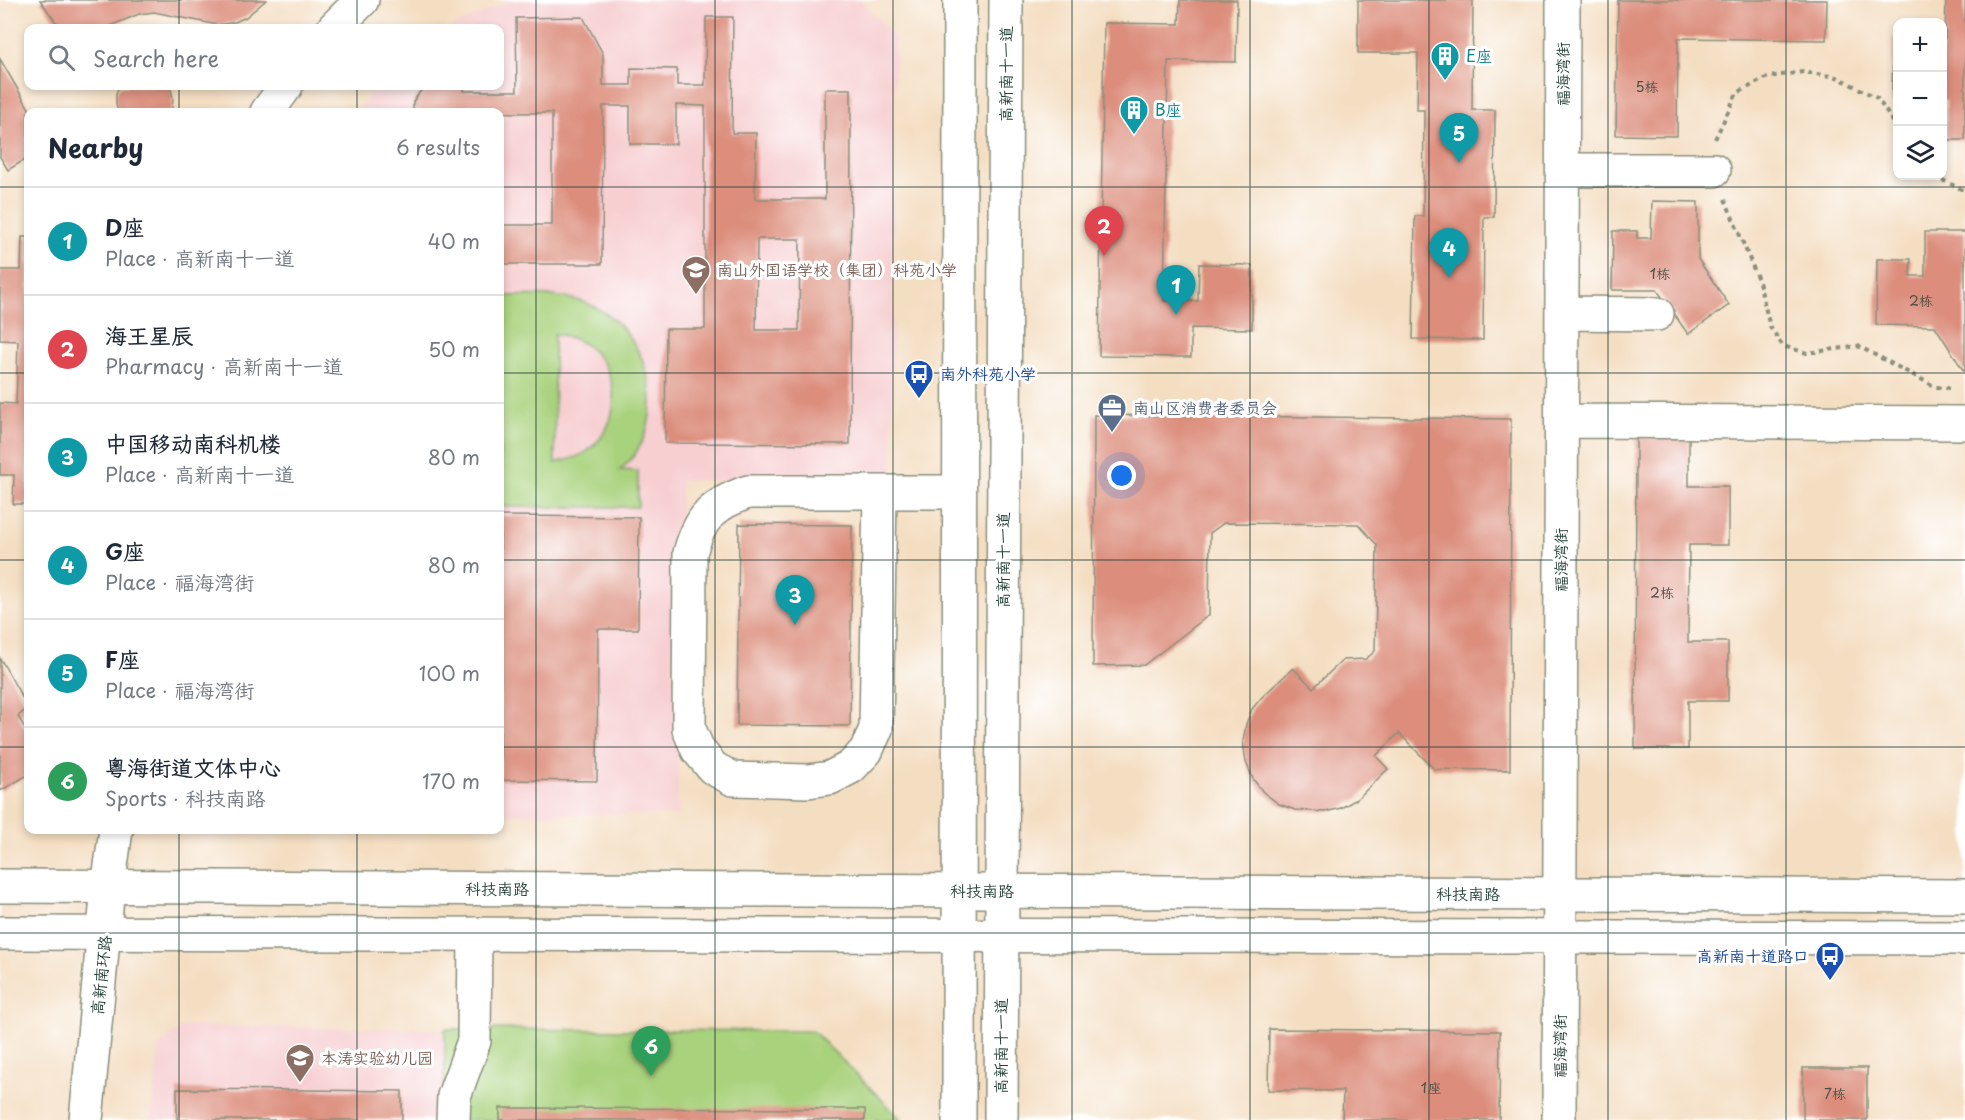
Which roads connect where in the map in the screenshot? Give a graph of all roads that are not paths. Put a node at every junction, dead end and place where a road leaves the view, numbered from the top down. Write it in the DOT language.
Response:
graph roads {
  1 [pos="362,0"];
  2 [pos="960,0"];
  3 [pos="1006,0"];
  4 [pos="1563,0"];
  5 [pos="338,24"];
  6 [pos="283,90"];
  7 [pos="270,108"];
  8 [pos="1563,170"];
  9 [pos="1714,170"];
  10 [pos="1562,313"];
  11 [pos="1657,314"];
  12 [pos="1562,421"];
  13 [pos="1965,423"];
  14 [pos="880,492"];
  15 [pos="959,492"];
  16 [pos="115,834"];
  17 [pos="0,886"];
  18 [pos="108,887"];
  19 [pos="959,891"];
  20 [pos="1002,892"];
  21 [pos="1560,894"];
  22 [pos="1965,896"];
  23 [pos="0,933"];
  24 [pos="105,933"];
  25 [pos="475,934"];
  26 [pos="959,935"];
  27 [pos="1002,936"];
  28 [pos="1560,937"];
  29 [pos="1965,938"];
  30 [pos="474,1041"];
  31 [pos="86,1120"];
  32 [pos="453,1120"];
  33 [pos="474,1120"];
  34 [pos="959,1120"];
  35 [pos="1001,1120"];
  36 [pos="1559,1120"];
  1 -- 5 [label="main road"];
  2 -- 15 [label="main road"];
  3 -- 20 [label="main road, 高新南十一道"];
  4 -- 8 [label="main road, 福海湾街"];
  6 -- 7 [label="main road"];
  8 -- 9 [label="main road"];
  8 -- 10 [label="main road, 福海湾街"];
  10 -- 11 [label="main road"];
  10 -- 12 [label="main road, 福海湾街"];
  12 -- 13 [label="main road"];
  12 -- 21 [label="main road, 福海湾街"];
  14 -- 14 [label="main road"];
  14 -- 15 [label="main road"];
  15 -- 19 [label="main road"];
  16 -- 18 [label="main road, 高新南环路"];
  17 -- 18 [label="main road, 科技南路"];
  18 -- 19 [label="main road, 科技南路"];
  18 -- 24 [label="main road, 高新南环路"];
  19 -- 20 [label="main road, 科技南路"];
  19 -- 26 [label="main road"];
  20 -- 21 [label="main road, 科技南路"];
  20 -- 27 [label="main road, 高新南十一道"];
  21 -- 22 [label="main road, 科技南路"];
  21 -- 28 [label="main road, 福海湾街"];
  23 -- 24 [label="main road"];
  24 -- 25 [label="main road"];
  24 -- 31 [label="main road, 高新南环路"];
  25 -- 26 [label="main road"];
  25 -- 30 [label="main road"];
  26 -- 27 [label="main road"];
  26 -- 34 [label="main road"];
  27 -- 28 [label="main road"];
  27 -- 35 [label="main road, 高新南十一道"];
  28 -- 29 [label="main road"];
  28 -- 36 [label="main road, 福海湾街"];
  30 -- 32 [label="main road"];
  30 -- 33 [label="main road"];
}
